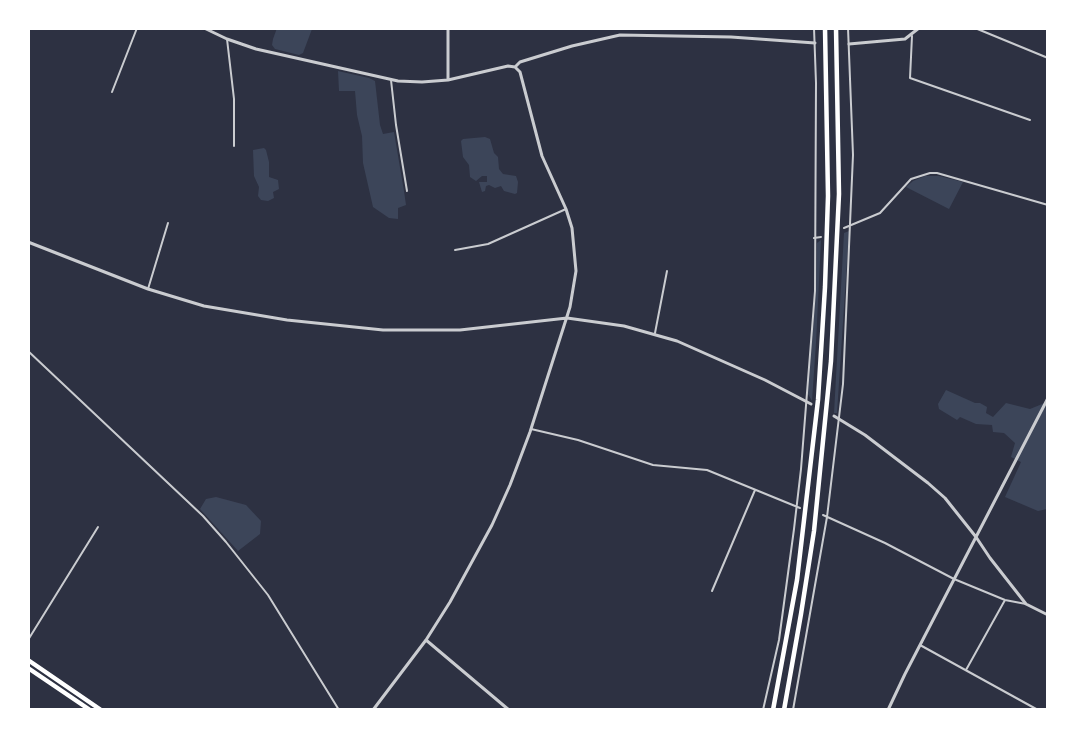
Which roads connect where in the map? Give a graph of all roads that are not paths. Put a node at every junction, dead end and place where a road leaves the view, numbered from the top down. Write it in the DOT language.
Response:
graph roads {
  1 [pos="137,28"];
  2 [pos="204,28"];
  3 [pos="448,28"];
  4 [pos="814,28"];
  5 [pos="825,28"];
  6 [pos="836,28"];
  7 [pos="848,28"];
  8 [pos="919,28"];
  9 [pos="975,28"];
  10 [pos="912,36"];
  11 [pos="227,39"];
  12 [pos="815,43"];
  13 [pos="820,43"];
  14 [pos="844,44"];
  15 [pos="849,44"];
  16 [pos="1047,58"];
  17 [pos="515,67"];
  18 [pos="391,80"];
  19 [pos="448,80"];
  20 [pos="111,92"];
  21 [pos="1030,120"];
  22 [pos="234,146"];
  23 [pos="407,190"];
  24 [pos="1047,205"];
  25 [pos="566,209"];
  26 [pos="168,223"];
  27 [pos="850,227"];
  28 [pos="844,228"];
  29 [pos="821,237"];
  30 [pos="814,238"];
  31 [pos="28,242"];
  32 [pos="455,250"];
  33 [pos="667,271"];
  34 [pos="148,289"];
  35 [pos="567,318"];
  36 [pos="655,333"];
  37 [pos="28,351"];
  38 [pos="1047,398"];
  39 [pos="806,402"];
  40 [pos="811,404"];
  41 [pos="836,417"];
  42 [pos="531,429"];
  43 [pos="755,490"];
  44 [pos="798,507"];
  45 [pos="823,515"];
  46 [pos="827,517"];
  47 [pos="98,526"];
  48 [pos="976,537"];
  49 [pos="954,579"];
  50 [pos="712,591"];
  51 [pos="1005,600"];
  52 [pos="1026,604"];
  53 [pos="1047,615"];
  54 [pos="28,640"];
  55 [pos="426,640"];
  56 [pos="920,645"];
  57 [pos="28,660"];
  58 [pos="28,668"];
  59 [pos="966,670"];
  60 [pos="90,710"];
  61 [pos="101,710"];
  62 [pos="339,710"];
  63 [pos="373,710"];
  64 [pos="509,710"];
  65 [pos="764,710"];
  66 [pos="773,710"];
  67 [pos="784,710"];
  68 [pos="793,710"];
  69 [pos="888,710"];
  70 [pos="1038,710"];
  1 -- 20 [label="street"];
  2 -- 11 [label="street"];
  3 -- 19 [label="street"];
  4 -- 12 [label="street"];
  5 -- 66 [label="highway"];
  6 -- 67 [label="highway"];
  7 -- 15 [label="street"];
  8 -- 10 [label="street"];
  9 -- 16 [label="street"];
  10 -- 15 [label="street"];
  10 -- 21 [label="street"];
  11 -- 18 [label="street"];
  11 -- 22 [label="street"];
  12 -- 13 [label="street"];
  12 -- 17 [label="street"];
  12 -- 30 [label="street"];
  14 -- 15 [label="street"];
  15 -- 27 [label="street"];
  17 -- 19 [label="street"];
  17 -- 25 [label="street"];
  18 -- 19 [label="street"];
  18 -- 23 [label="street"];
  24 -- 27 [label="street"];
  25 -- 32 [label="street"];
  25 -- 35 [label="street"];
  26 -- 34 [label="street"];
  27 -- 28 [label="street"];
  27 -- 41 [label="street"];
  29 -- 30 [label="street"];
  30 -- 39 [label="street"];
  31 -- 34 [label="street"];
  33 -- 36 [label="street"];
  34 -- 35 [label="street"];
  35 -- 36 [label="street"];
  35 -- 42 [label="street"];
  36 -- 39 [label="street"];
  37 -- 62 [label="street"];
  38 -- 48 [label="street"];
  39 -- 40 [label="street"];
  39 -- 44 [label="street"];
  41 -- 46 [label="street"];
  41 -- 48 [label="street"];
  42 -- 43 [label="street"];
  42 -- 55 [label="street"];
  43 -- 44 [label="street"];
  43 -- 50 [label="street"];
  44 -- 65 [label="street"];
  45 -- 46 [label="street"];
  46 -- 49 [label="street"];
  46 -- 68 [label="street"];
  47 -- 54 [label="street"];
  48 -- 49 [label="street"];
  48 -- 52 [label="street"];
  49 -- 51 [label="street"];
  49 -- 56 [label="street"];
  51 -- 52 [label="street"];
  51 -- 59 [label="street"];
  52 -- 53 [label="street"];
  55 -- 63 [label="street"];
  55 -- 64 [label="street"];
  56 -- 59 [label="street"];
  56 -- 69 [label="street"];
  57 -- 61 [label="highway"];
  58 -- 60 [label="highway"];
  59 -- 70 [label="street"];
}
